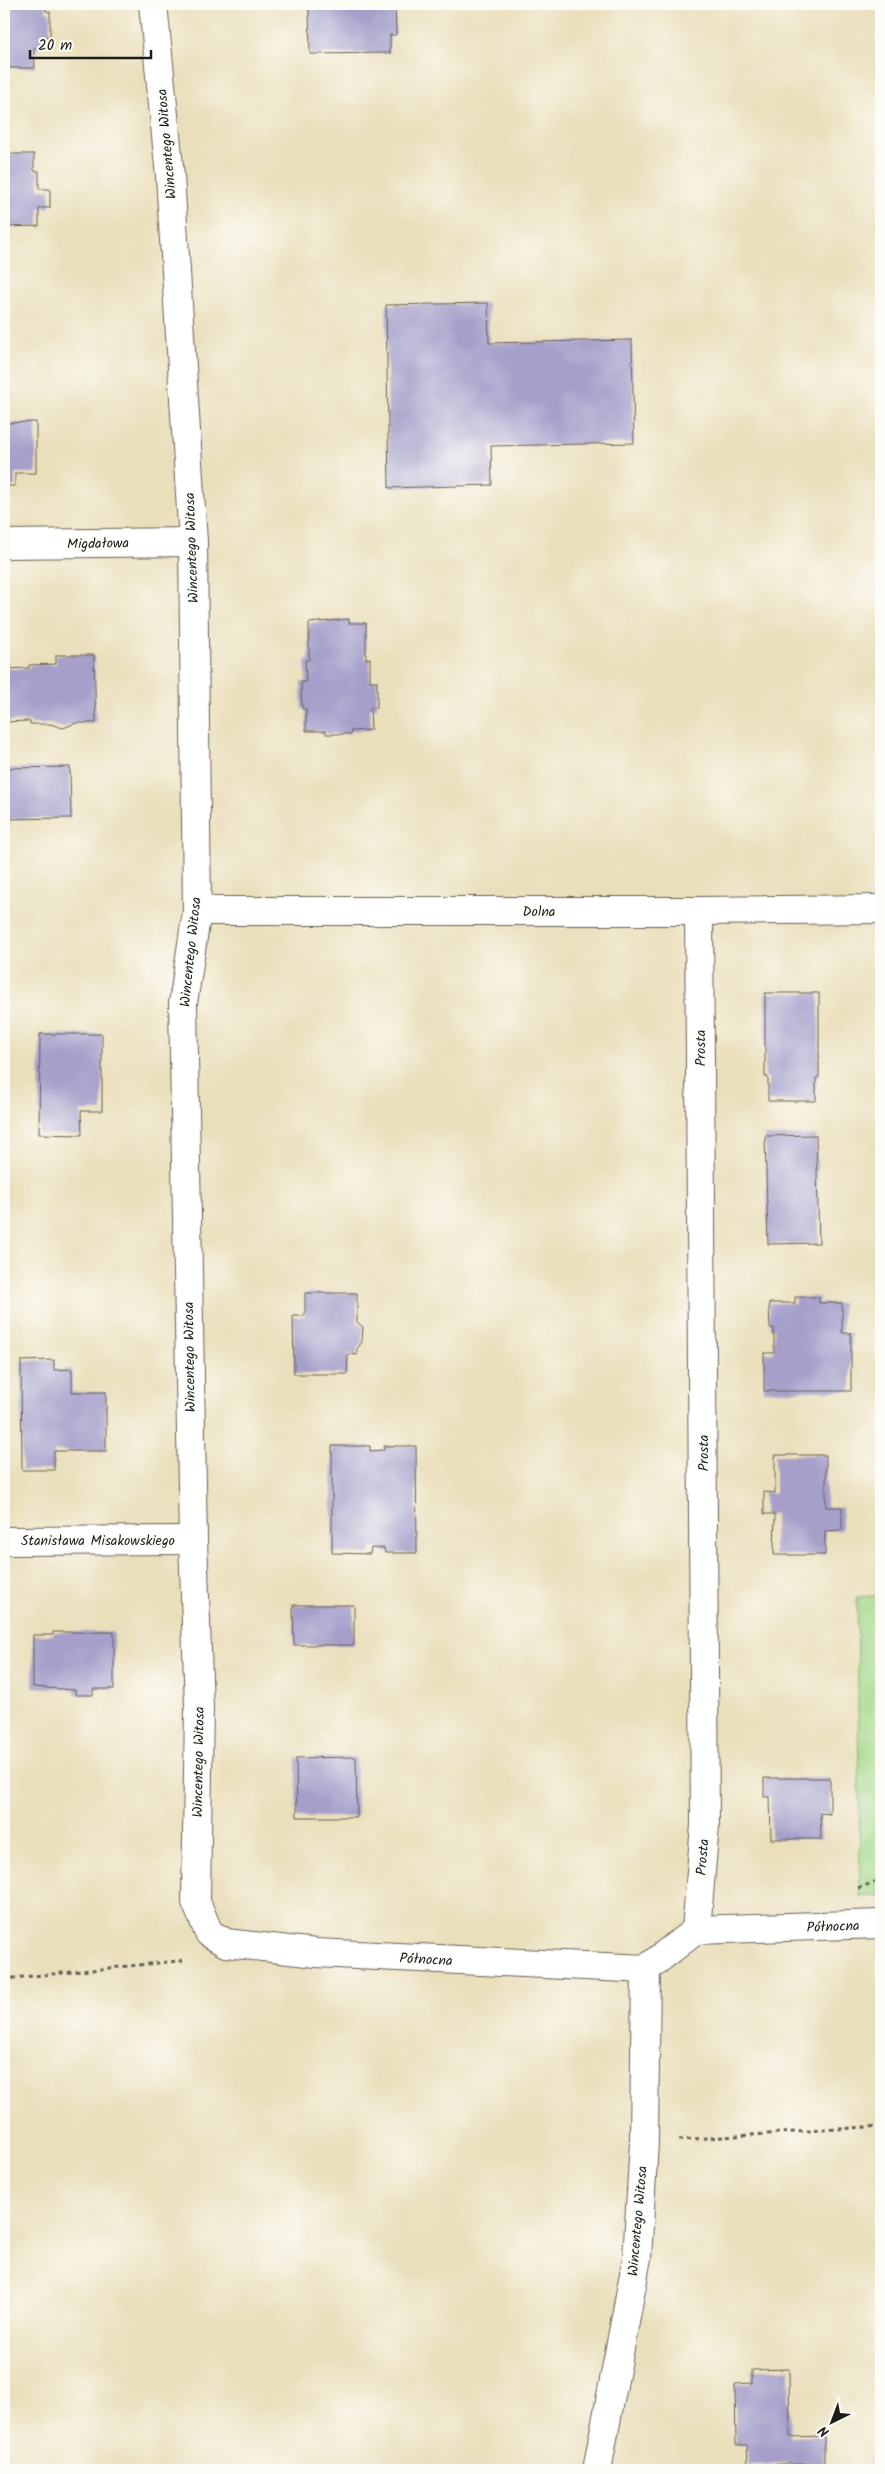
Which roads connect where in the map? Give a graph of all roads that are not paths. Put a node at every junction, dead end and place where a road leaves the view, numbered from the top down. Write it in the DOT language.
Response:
graph roads {
  1 [pos="153,4"];
  2 [pos="193,542"];
  3 [pos="4,544"];
  4 [pos="881,909"];
  5 [pos="197,911"];
  6 [pos="699,911"];
  7 [pos="192,1540"];
  8 [pos="4,1541"];
  9 [pos="881,1924"];
  10 [pos="696,1930"];
  11 [pos="218,1938"];
  12 [pos="646,1969"];
  13 [pos="597,2470"];
  1 -- 2 [label="street, Wincentego Witosa"];
  2 -- 3 [label="street, Migdałowa"];
  2 -- 5 [label="street, Wincentego Witosa"];
  4 -- 6 [label="street, Dolna"];
  5 -- 6 [label="street, Dolna"];
  5 -- 7 [label="street, Wincentego Witosa"];
  6 -- 10 [label="street, Prosta"];
  7 -- 8 [label="street, Stanisława Misakowskiego"];
  7 -- 11 [label="street, Wincentego Witosa"];
  9 -- 10 [label="street, Północna"];
  10 -- 12 [label="street"];
  11 -- 12 [label="street, Północna"];
  12 -- 13 [label="street, Wincentego Witosa"];
}
